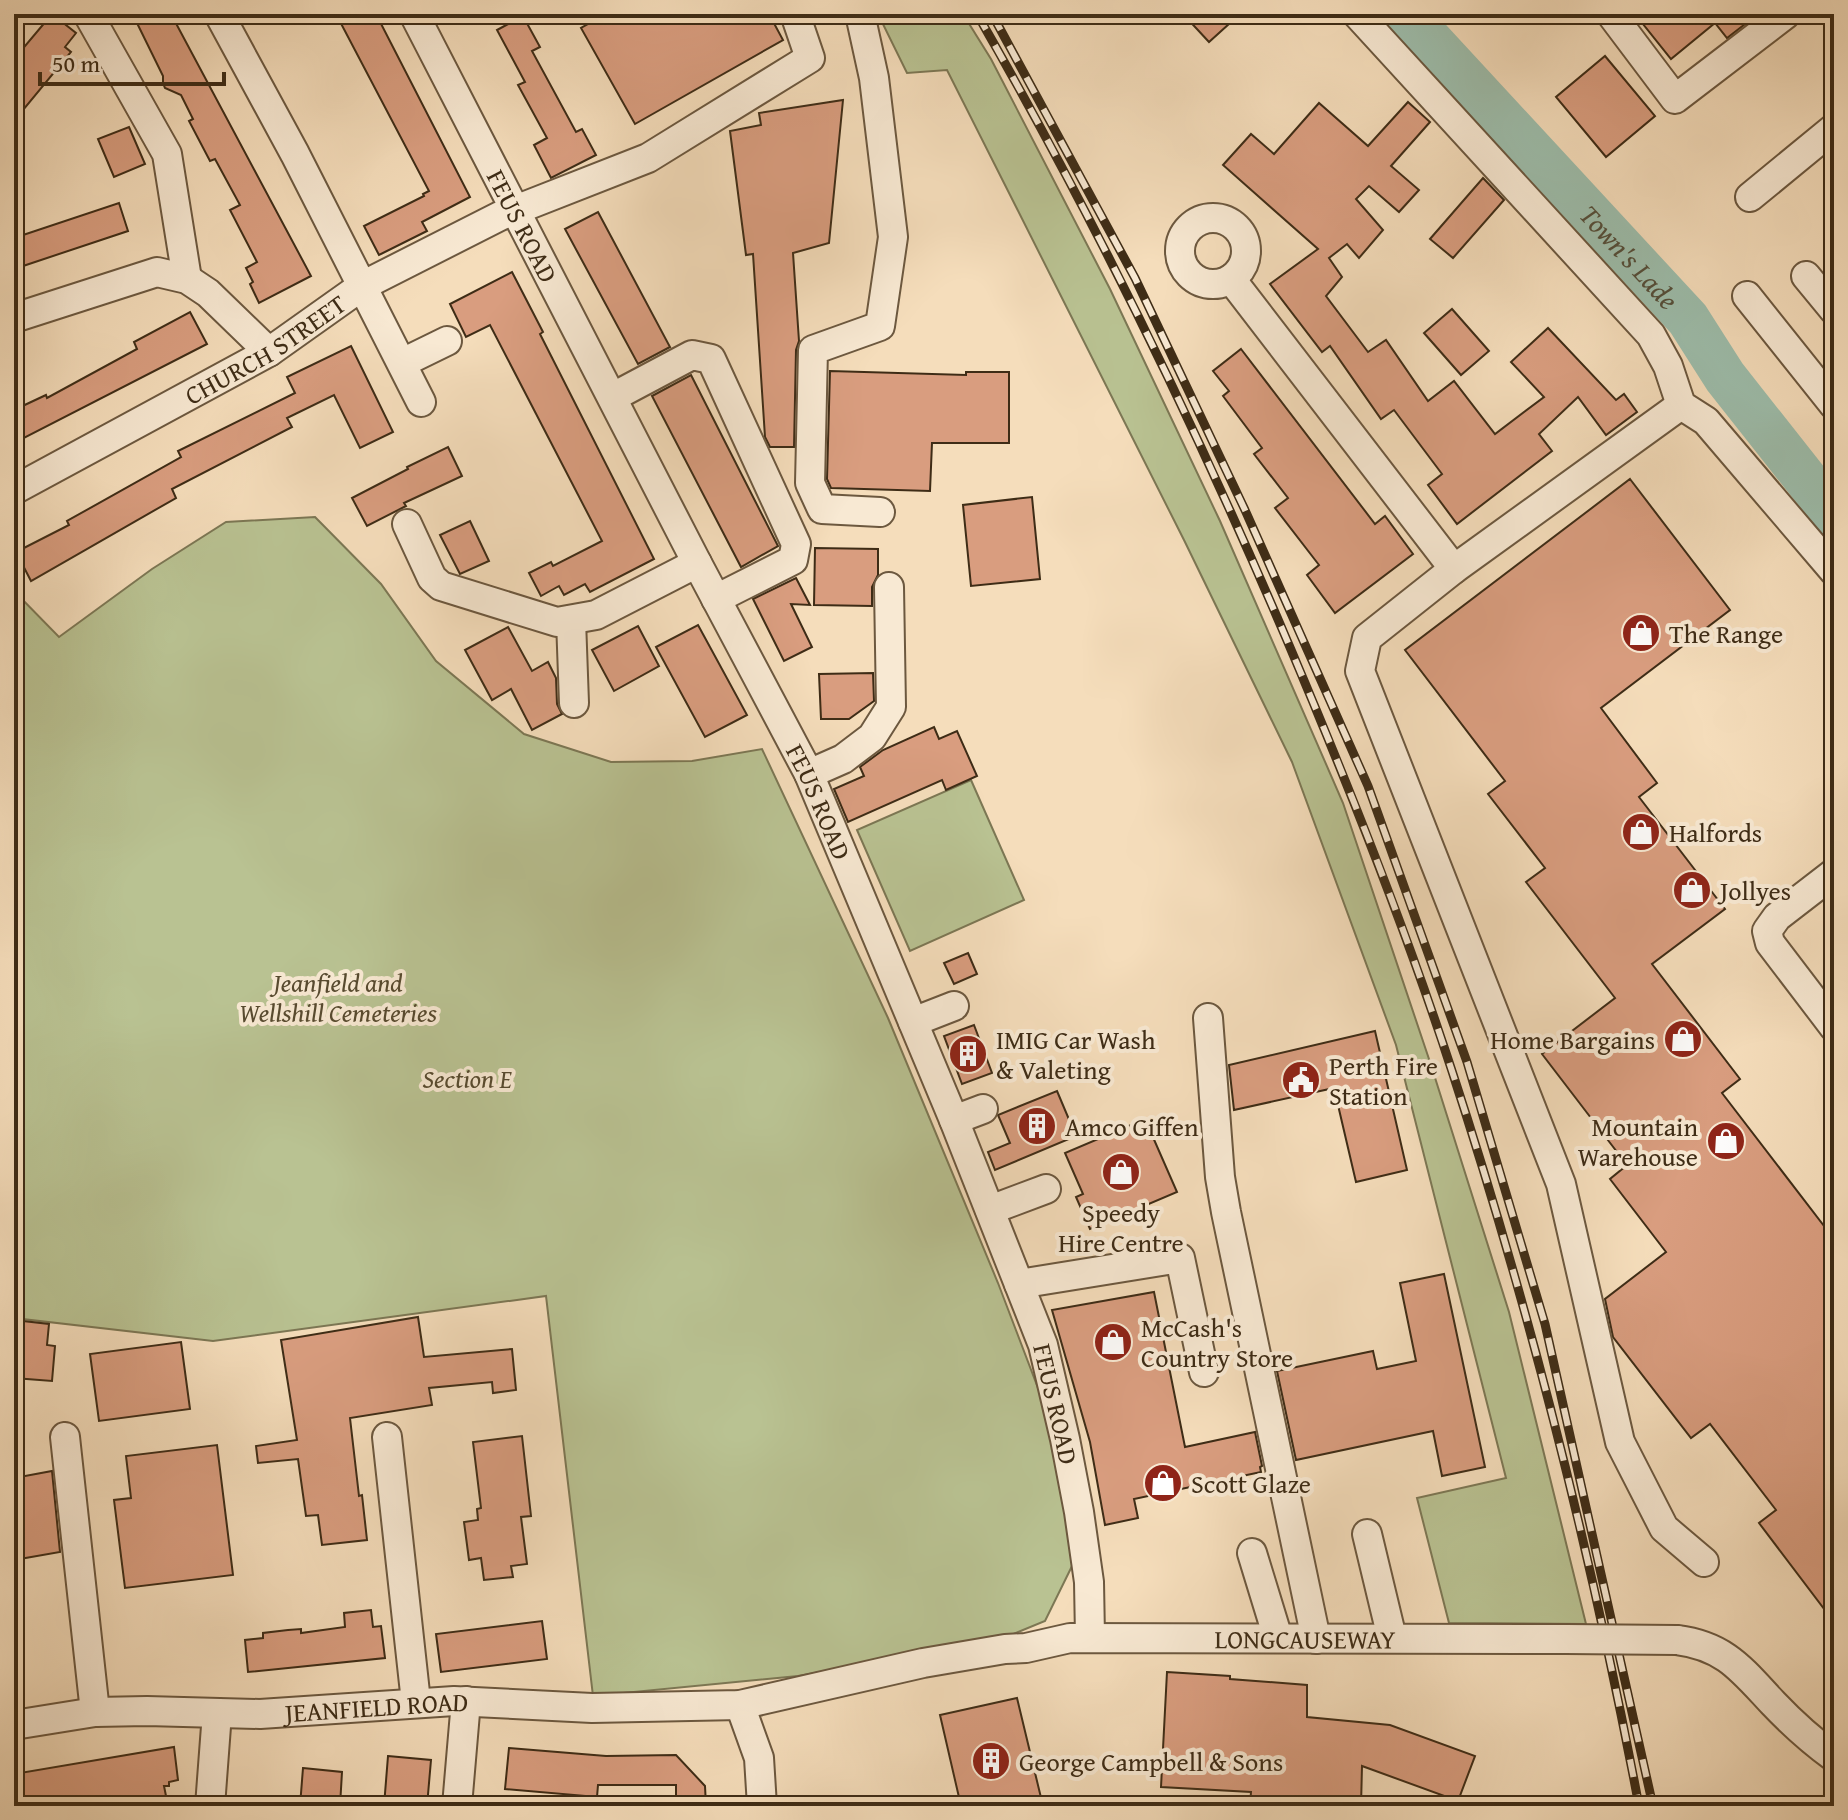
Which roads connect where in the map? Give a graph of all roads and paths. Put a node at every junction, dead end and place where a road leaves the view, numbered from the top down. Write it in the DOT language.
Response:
graph roads {
  1 [pos="88,14"];
  2 [pos="219,14"];
  3 [pos="414,14"];
  4 [pos="795,14"];
  5 [pos="860,14"];
  6 [pos="1357,14"];
  7 [pos="1611,14"];
  8 [pos="1786,14"];
  9 [pos="1834,128"];
  10 [pos="1750,197"];
  11 [pos="516,210"];
  12 [pos="1806,276"];
  13 [pos="187,279"];
  14 [pos="1231,279"];
  15 [pos="362,286"];
  16 [pos="1747,296"];
  17 [pos="1834,310"];
  18 [pos="14,318"];
  19 [pos="447,341"];
  20 [pos="269,352"];
  21 [pos="402,363"];
  22 [pos="613,397"];
  23 [pos="421,402"];
  24 [pos="1681,405"];
  25 [pos="1834,405"];
  26 [pos="14,490"];
  27 [pos="880,512"];
  28 [pos="407,524"];
  29 [pos="697,563"];
  30 [pos="1454,569"];
  31 [pos="1834,571"];
  32 [pos="889,587"];
  33 [pos="716,599"];
  34 [pos="571,620"];
  35 [pos="574,703"];
  36 [pos="809,774"];
  37 [pos="1834,873"];
  38 [pos="954,1006"];
  39 [pos="1208,1018"];
  40 [pos="913,1022"];
  41 [pos="1834,1027"];
  42 [pos="983,1109"];
  43 [pos="954,1120"];
  44 [pos="1046,1189"];
  45 [pos="990,1210"];
  46 [pos="1019,1284"];
  47 [pos="1204,1372"];
  48 [pos="65,1437"];
  49 [pos="387,1437"];
  50 [pos="1367,1534"];
  51 [pos="1252,1553"];
  52 [pos="1704,1562"];
  53 [pos="1090,1637"];
  54 [pos="1278,1638"];
  55 [pos="1392,1638"];
  56 [pos="1316,1639"];
  57 [pos="466,1701"];
  58 [pos="416,1702"];
  59 [pos="740,1705"];
  60 [pos="95,1712"];
  61 [pos="217,1713"];
  62 [pos="14,1725"];
  63 [pos="1834,1757"];
  64 [pos="210,1806"];
  65 [pos="457,1806"];
  66 [pos="762,1806"];
  1 -- 13 [label="street"];
  2 -- 15 [label="street"];
  3 -- 11 [label="street, FEUS ROAD"];
  4 -- 11 [label="street, CHURCH STREET"];
  5 -- 27 [label="street"];
  6 -- 24 [label="street"];
  7 -- 8 [label="street"];
  9 -- 10 [label="street"];
  11 -- 15 [label="street, CHURCH STREET"];
  11 -- 22 [label="street, FEUS ROAD"];
  12 -- 17 [label="street"];
  13 -- 18 [label="street"];
  13 -- 20 [label="street"];
  14 -- 30 [label="street"];
  15 -- 20 [label="street, CHURCH STREET"];
  15 -- 21 [label="street"];
  16 -- 25 [label="street"];
  19 -- 21 [label="street"];
  20 -- 26 [label="street, CHURCH STREET"];
  21 -- 23 [label="street"];
  22 -- 29 [label="street, FEUS ROAD"];
  22 -- 33 [label="street"];
  24 -- 30 [label="street"];
  24 -- 31 [label="street"];
  28 -- 34 [label="street"];
  29 -- 33 [label="street, FEUS ROAD"];
  29 -- 34 [label="street"];
  30 -- 52 [label="street"];
  32 -- 36 [label="street"];
  33 -- 36 [label="street, FEUS ROAD"];
  34 -- 35 [label="street"];
  36 -- 40 [label="street, FEUS ROAD"];
  37 -- 41 [label="street"];
  38 -- 40 [label="street"];
  39 -- 56 [label="street"];
  40 -- 43 [label="street, FEUS ROAD"];
  42 -- 43 [label="street"];
  43 -- 45 [label="street, FEUS ROAD"];
  44 -- 45 [label="street"];
  45 -- 46 [label="street, FEUS ROAD"];
  46 -- 47 [label="street"];
  46 -- 53 [label="street, FEUS ROAD"];
  48 -- 60 [label="street"];
  49 -- 58 [label="street"];
  50 -- 55 [label="street"];
  51 -- 54 [label="street"];
  53 -- 54 [label="street, LONGCAUSEWAY"];
  53 -- 59 [label="street, LONGCAUSEWAY"];
  54 -- 56 [label="street, LONGCAUSEWAY"];
  55 -- 56 [label="street, LONGCAUSEWAY"];
  55 -- 63 [label="street, LONGCAUSEWAY, bridge"];
  57 -- 58 [label="street, JEANFIELD ROAD"];
  57 -- 59 [label="street, JEANFIELD ROAD"];
  57 -- 65 [label="street"];
  58 -- 61 [label="street, JEANFIELD ROAD"];
  59 -- 66 [label="street"];
  60 -- 61 [label="street, JEANFIELD ROAD"];
  60 -- 62 [label="street, JEANFIELD ROAD"];
  61 -- 64 [label="street"];
}
